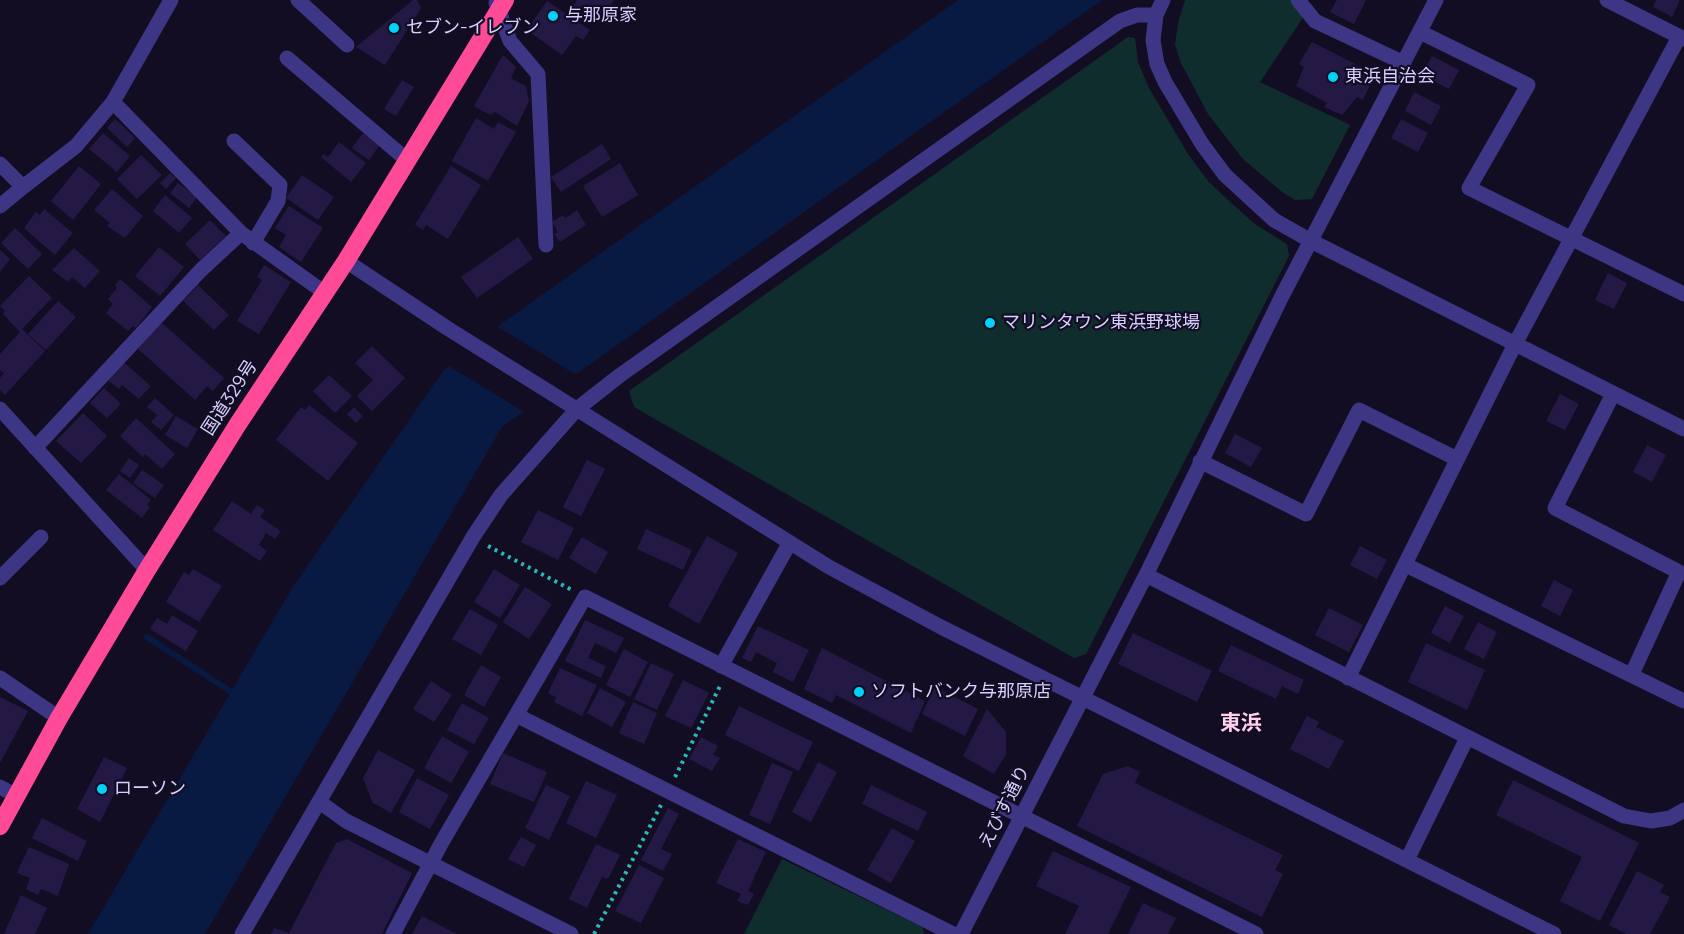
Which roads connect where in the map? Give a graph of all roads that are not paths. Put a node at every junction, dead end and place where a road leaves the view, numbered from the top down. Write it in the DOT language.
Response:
graph roads {
  1 [pos="171,0"];
  2 [pos="298,0"];
  3 [pos="1163,0"];
  4 [pos="1298,0"];
  5 [pos="1436,0"];
  6 [pos="1607,0"];
  7 [pos="500,4"];
  8 [pos="1156,15"];
  9 [pos="1420,32"];
  10 [pos="1682,38"];
  11 [pos="347,45"];
  12 [pos="287,58"];
  13 [pos="1404,63"];
  14 [pos="112,102"];
  15 [pos="234,141"];
  16 [pos="407,160"];
  17 [pos="0,164"];
  18 [pos="23,187"];
  19 [pos="0,206"];
  20 [pos="240,233"];
  21 [pos="1571,239"];
  22 [pos="1311,241"];
  23 [pos="253,243"];
  24 [pos="546,245"];
  25 [pos="346,261"];
  26 [pos="325,293"];
  27 [pos="1684,294"];
  28 [pos="1515,344"];
  29 [pos="1613,394"];
  30 [pos="0,409"];
  31 [pos="577,409"];
  32 [pos="1684,429"];
  33 [pos="35,448"];
  34 [pos="1457,459"];
  35 [pos="1200,461"];
  36 [pos="41,537"];
  37 [pos="789,544"];
  38 [pos="1406,565"];
  39 [pos="147,570"];
  40 [pos="1146,575"];
  41 [pos="0,578"];
  42 [pos="721,666"];
  43 [pos="1632,674"];
  44 [pos="0,678"];
  45 [pos="1348,678"];
  46 [pos="1082,697"];
  47 [pos="1684,701"];
  48 [pos="516,715"];
  49 [pos="59,718"];
  50 [pos="1467,738"];
  51 [pos="8,791"];
  52 [pos="321,803"];
  53 [pos="1684,810"];
  54 [pos="1022,816"];
  55 [pos="0,826"];
  56 [pos="1407,860"];
  57 [pos="429,864"];
  58 [pos="242,934"];
  59 [pos="393,934"];
  60 [pos="571,934"];
  61 [pos="953,934"];
  62 [pos="962,934"];
  63 [pos="1256,934"];
  64 [pos="1554,934"];
  1 -- 14 [label="street"];
  2 -- 11 [label="street"];
  3 -- 8 [label="street"];
  4 -- 13 [label="street"];
  5 -- 9 [label="street, えびす通り"];
  6 -- 10 [label="street"];
  7 -- 16 [label="highway, 国道329号"];
  7 -- 24 [label="street"];
  8 -- 22 [label="street"];
  8 -- 31 [label="street"];
  9 -- 13 [label="street, えびす通り"];
  9 -- 21 [label="street"];
  10 -- 21 [label="street"];
  12 -- 16 [label="street"];
  13 -- 22 [label="street, えびす通り"];
  14 -- 18 [label="street"];
  14 -- 20 [label="street"];
  15 -- 23 [label="street"];
  16 -- 25 [label="highway, 国道329号"];
  17 -- 18 [label="street"];
  18 -- 19 [label="street"];
  20 -- 23 [label="street"];
  20 -- 33 [label="street"];
  21 -- 27 [label="street"];
  21 -- 28 [label="street"];
  22 -- 28 [label="street"];
  22 -- 35 [label="street, えびす通り"];
  23 -- 26 [label="street"];
  25 -- 26 [label="highway, 国道329号"];
  25 -- 31 [label="street"];
  26 -- 39 [label="highway, 国道329号"];
  28 -- 29 [label="street"];
  28 -- 34 [label="street"];
  29 -- 32 [label="street"];
  29 -- 43 [label="street"];
  30 -- 33 [label="street"];
  31 -- 37 [label="street"];
  31 -- 52 [label="street"];
  33 -- 39 [label="street"];
  34 -- 35 [label="street"];
  34 -- 38 [label="street"];
  35 -- 40 [label="street, えびす通り"];
  36 -- 41 [label="street"];
  37 -- 42 [label="street"];
  37 -- 46 [label="street"];
  38 -- 43 [label="street"];
  38 -- 45 [label="street"];
  39 -- 49 [label="highway, 国道329号"];
  40 -- 45 [label="street"];
  40 -- 46 [label="street, えびす通り"];
  42 -- 48 [label="street"];
  42 -- 54 [label="street"];
  43 -- 47 [label="street"];
  44 -- 49 [label="street"];
  45 -- 50 [label="street"];
  46 -- 54 [label="street, えびす通り"];
  46 -- 56 [label="street"];
  48 -- 57 [label="street"];
  48 -- 61 [label="street"];
  49 -- 51 [label="highway, 国道329号"];
  50 -- 53 [label="street"];
  50 -- 56 [label="street"];
  51 -- 55 [label="highway, 国道329号"];
  52 -- 57 [label="street"];
  52 -- 58 [label="street"];
  54 -- 62 [label="street, えびす通り"];
  54 -- 63 [label="street"];
  56 -- 64 [label="street"];
  57 -- 59 [label="street"];
  57 -- 60 [label="street"];
}
